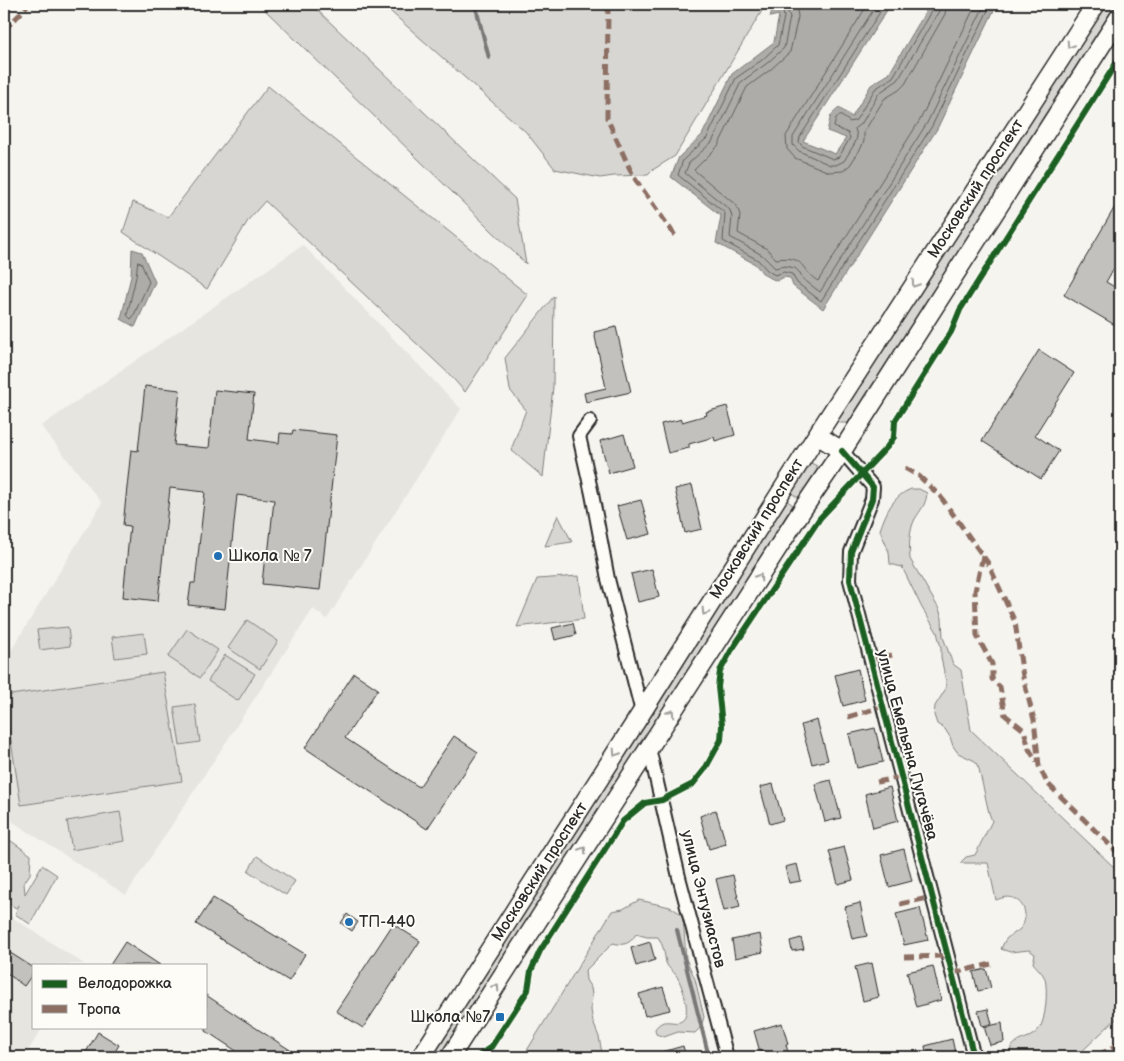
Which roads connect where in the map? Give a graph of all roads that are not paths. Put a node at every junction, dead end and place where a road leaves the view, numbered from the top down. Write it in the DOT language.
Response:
graph roads {
  1 [pos="1096,4"];
  2 [pos="1120,16"];
  3 [pos="590,421"];
  4 [pos="817,435"];
  5 [pos="842,451"];
  6 [pos="642,712"];
  7 [pos="648,748"];
  8 [pos="421,1057"];
  9 [pos="450,1057"];
  10 [pos="728,1057"];
  11 [pos="974,1057"];
  1 -- 4 [label="main road, Московский проспект, one-way"];
  2 -- 5 [label="main road, Московский проспект"];
  3 -- 6 [label="street"];
  4 -- 5 [label="main road"];
  4 -- 6 [label="main road, Московский проспект, one-way"];
  7 -- 5 [label="main road, Московский проспект, one-way"];
  5 -- 11 [label="street, улица Емельяна Пугачёва"];
  6 -- 8 [label="main road, Московский проспект, one-way"];
  9 -- 7 [label="main road, Московский проспект, one-way"];
  7 -- 10 [label="street, улица Энтузиастов"];
}
